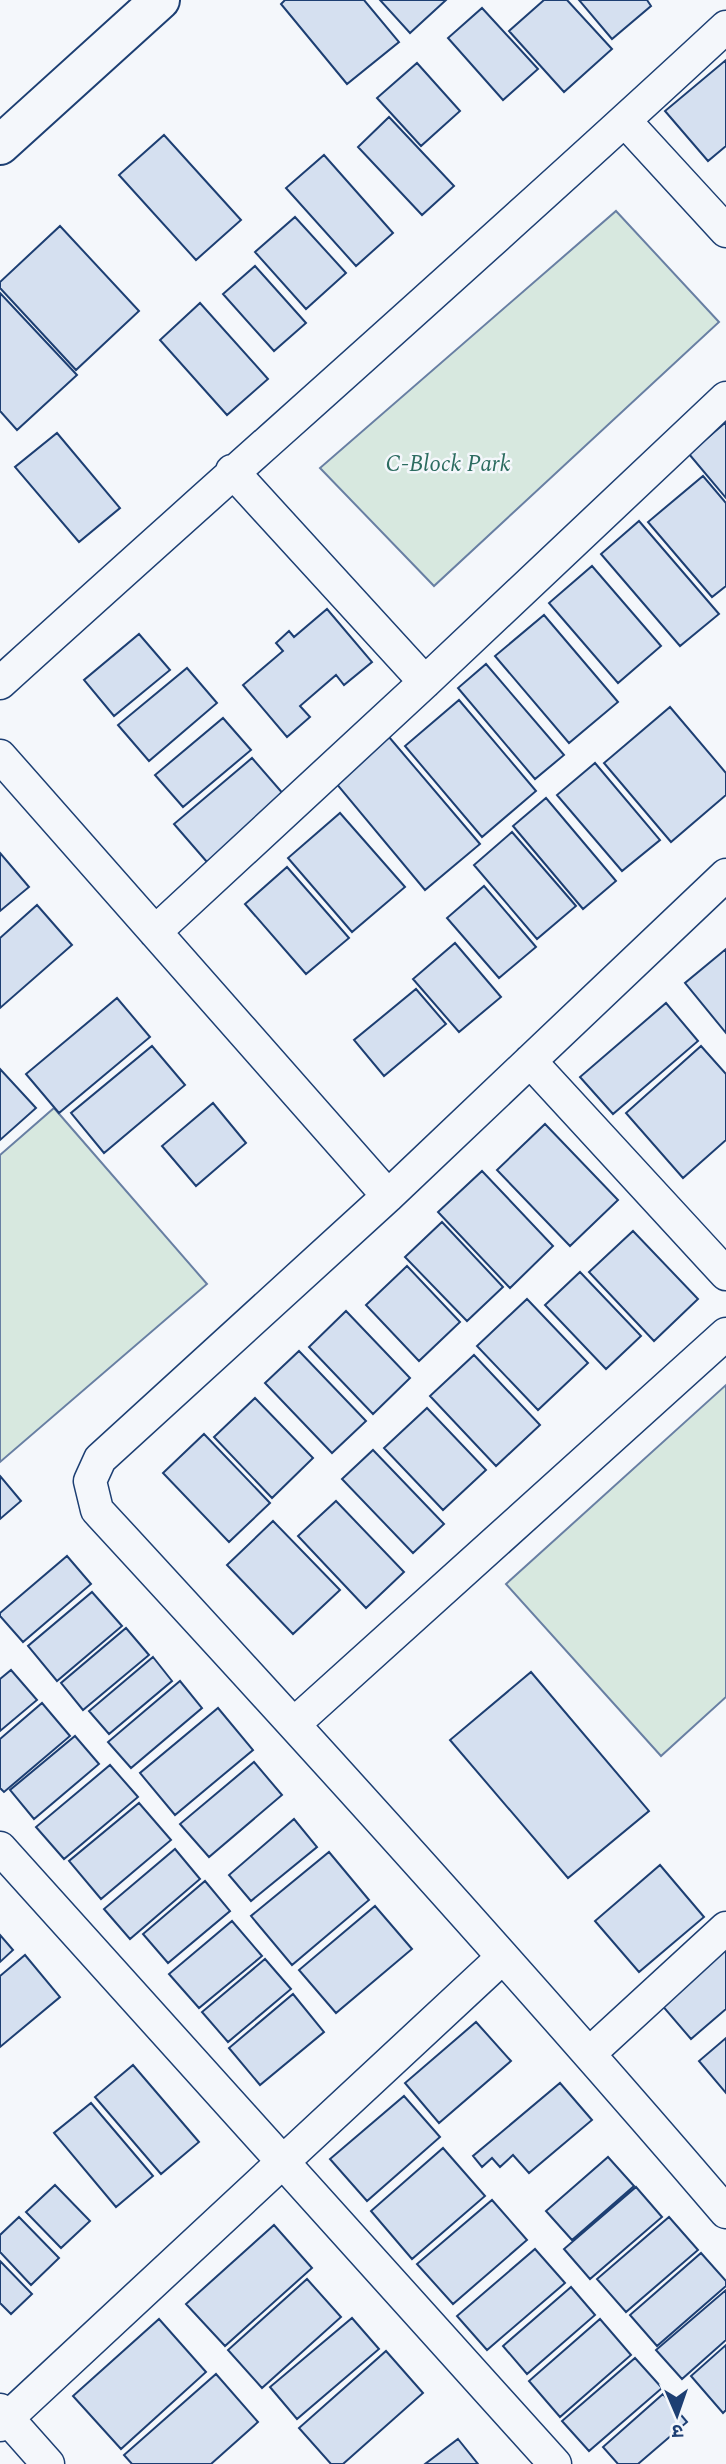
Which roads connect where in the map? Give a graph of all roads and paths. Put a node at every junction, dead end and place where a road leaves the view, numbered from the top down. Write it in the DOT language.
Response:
graph roads {
  1 [pos="160,0"];
  2 [pos="726,27"];
  3 [pos="625,121"];
  4 [pos="0,145"];
  5 [pos="726,231"];
  6 [pos="726,398"];
  7 [pos="232,471"];
  8 [pos="425,682"];
  9 [pos="0,683"];
  10 [pos="0,756"];
  11 [pos="726,875"];
  12 [pos="155,932"];
  13 [pos="530,1061"];
  14 [pos="388,1196"];
  15 [pos="726,1275"];
  16 [pos="726,1334"];
  17 [pos="294,1724"];
  18 [pos="0,1848"];
  19 [pos="726,1928"];
  20 [pos="503,1957"];
  21 [pos="590,2053"];
  22 [pos="283,2162"];
  23 [pos="726,2212"];
  24 [pos="2,2418"];
  25 [pos="48,2464"];
  26 [pos="555,2464"];
  1 -- 4 [label="street"];
  2 -- 3 [label="street"];
  3 -- 5 [label="street"];
  3 -- 7 [label="street"];
  6 -- 8 [label="street"];
  7 -- 8 [label="street"];
  7 -- 9 [label="street"];
  8 -- 12 [label="street"];
  10 -- 12 [label="street"];
  11 -- 13 [label="street"];
  12 -- 14 [label="street"];
  13 -- 14 [label="street"];
  13 -- 15 [label="street"];
  14 -- 17 [label="street"];
  16 -- 17 [label="street"];
  17 -- 20 [label="street"];
  18 -- 22 [label="street"];
  19 -- 21 [label="street"];
  20 -- 21 [label="street"];
  20 -- 22 [label="street"];
  21 -- 23 [label="street"];
  22 -- 24 [label="street"];
  22 -- 26 [label="street"];
  24 -- 25 [label="street"];
}
